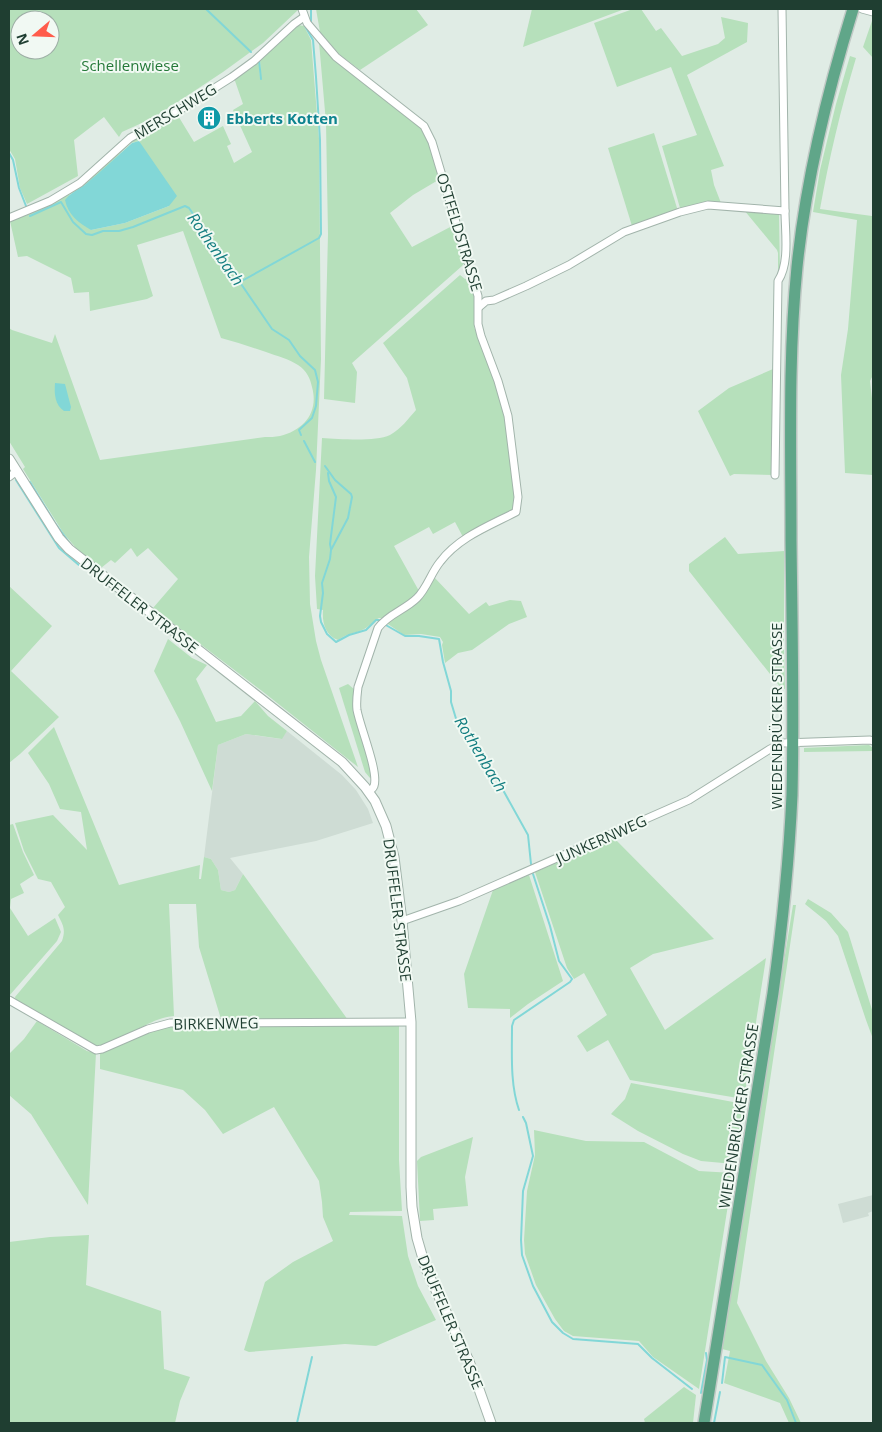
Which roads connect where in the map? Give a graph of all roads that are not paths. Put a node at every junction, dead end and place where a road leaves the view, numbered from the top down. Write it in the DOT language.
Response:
graph roads {
  1 [pos="302,9"];
  2 [pos="782,9"];
  3 [pos="853,9"];
  4 [pos="862,9"];
  5 [pos="873,12"];
  6 [pos="304,17"];
  7 [pos="785,211"];
  8 [pos="9,218"];
  9 [pos="478,296"];
  10 [pos="486,301"];
  11 [pos="478,308"];
  12 [pos="9,459"];
  13 [pos="17,471"];
  14 [pos="775,475"];
  15 [pos="9,477"];
  16 [pos="792,742"];
  17 [pos="873,742"];
  18 [pos="369,792"];
  19 [pos="402,921"];
  20 [pos="9,1000"];
  21 [pos="411,1022"];
  22 [pos="491,1423"];
  23 [pos="704,1423"];
  1 -- 6 [label="street"];
  2 -- 7 [label="street"];
  3 -- 16 [label="main road, WIEDENBRÜCKER STRASSE"];
  4 -- 5 [label="street"];
  6 -- 8 [label="street, MERSCHWEG"];
  6 -- 9 [label="street, OSTFELDSTRASSE"];
  7 -- 10 [label="street, OSTFELDSTRASSE"];
  7 -- 14 [label="street"];
  9 -- 10 [label="street, OSTFELDSTRASSE"];
  9 -- 11 [label="street"];
  10 -- 11 [label="street"];
  11 -- 18 [label="street"];
  12 -- 13 [label="street, DRUFFELER STRASSE"];
  13 -- 15 [label="street"];
  13 -- 18 [label="street, DRUFFELER STRASSE"];
  16 -- 17 [label="street, JUNKERNWEG"];
  16 -- 19 [label="street, JUNKERNWEG"];
  16 -- 23 [label="main road, WIEDENBRÜCKER STRASSE"];
  18 -- 19 [label="street, DRUFFELER STRASSE"];
  19 -- 21 [label="street, DRUFFELER STRASSE"];
  20 -- 21 [label="street, BIRKENWEG"];
  21 -- 22 [label="street, DRUFFELER STRASSE"];
}
